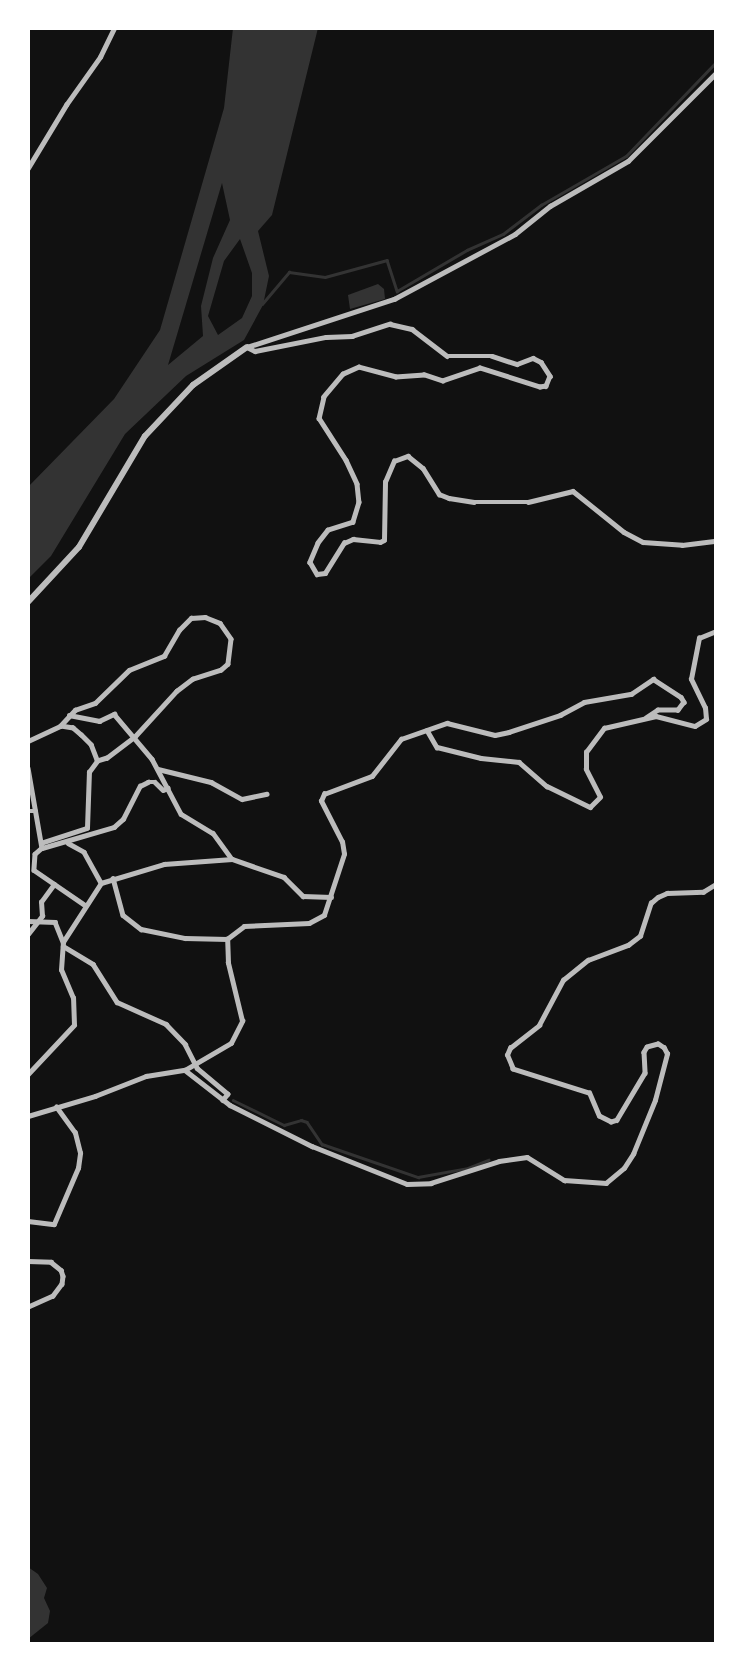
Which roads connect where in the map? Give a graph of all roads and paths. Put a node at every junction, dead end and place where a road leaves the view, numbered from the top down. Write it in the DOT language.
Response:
graph roads {
  1 [pos="114,28"];
  2 [pos="716,73"];
  3 [pos="28,168"];
  4 [pos="247,347"];
  5 [pos="716,541"];
  6 [pos="28,602"];
  7 [pos="716,631"];
  8 [pos="69,715"];
  9 [pos="646,718"];
  10 [pos="60,726"];
  11 [pos="427,730"];
  12 [pos="135,737"];
  13 [pos="28,741"];
  14 [pos="97,761"];
  15 [pos="28,768"];
  16 [pos="158,769"];
  17 [pos="168,788"];
  18 [pos="266,794"];
  19 [pos="28,811"];
  20 [pos="36,811"];
  21 [pos="67,842"];
  22 [pos="41,846"];
  23 [pos="232,859"];
  24 [pos="113,878"];
  25 [pos="101,883"];
  26 [pos="54,884"];
  27 [pos="716,884"];
  28 [pos="331,897"];
  29 [pos="85,905"];
  30 [pos="39,920"];
  31 [pos="28,921"];
  32 [pos="28,934"];
  33 [pos="227,939"];
  34 [pos="63,944"];
  35 [pos="185,1070"];
  36 [pos="28,1074"];
  37 [pos="223,1100"];
  38 [pos="56,1107"];
  39 [pos="28,1116"];
  40 [pos="28,1221"];
  41 [pos="28,1261"];
  42 [pos="28,1307"];
  1 -- 3 [label="street"];
  2 -- 4 [label="street"];
  4 -- 5 [label="street"];
  4 -- 6 [label="street"];
  7 -- 9 [label="street"];
  8 -- 10 [label="street"];
  8 -- 12 [label="street"];
  8 -- 12 [label="street"];
  9 -- 11 [label="street"];
  9 -- 11 [label="street"];
  10 -- 13 [label="street"];
  10 -- 14 [label="street"];
  11 -- 28 [label="street"];
  12 -- 14 [label="street"];
  12 -- 16 [label="street"];
  14 -- 22 [label="street"];
  15 -- 20 [label="street"];
  16 -- 17 [label="street"];
  16 -- 18 [label="street"];
  17 -- 21 [label="street"];
  17 -- 23 [label="street"];
  19 -- 20 [label="street"];
  20 -- 22 [label="street"];
  21 -- 22 [label="street"];
  21 -- 25 [label="street"];
  22 -- 26 [label="street"];
  23 -- 24 [label="street"];
  23 -- 28 [label="street"];
  24 -- 25 [label="street"];
  24 -- 33 [label="street"];
  25 -- 29 [label="street"];
  26 -- 29 [label="street"];
  26 -- 30 [label="street"];
  27 -- 37 [label="street"];
  28 -- 33 [label="street"];
  29 -- 34 [label="street"];
  30 -- 31 [label="street"];
  30 -- 32 [label="street"];
  30 -- 34 [label="street"];
  33 -- 35 [label="street"];
  34 -- 36 [label="street"];
  34 -- 37 [label="street"];
  35 -- 37 [label="street"];
  35 -- 38 [label="street"];
  38 -- 39 [label="street"];
  38 -- 40 [label="street"];
  41 -- 42 [label="street"];
}
